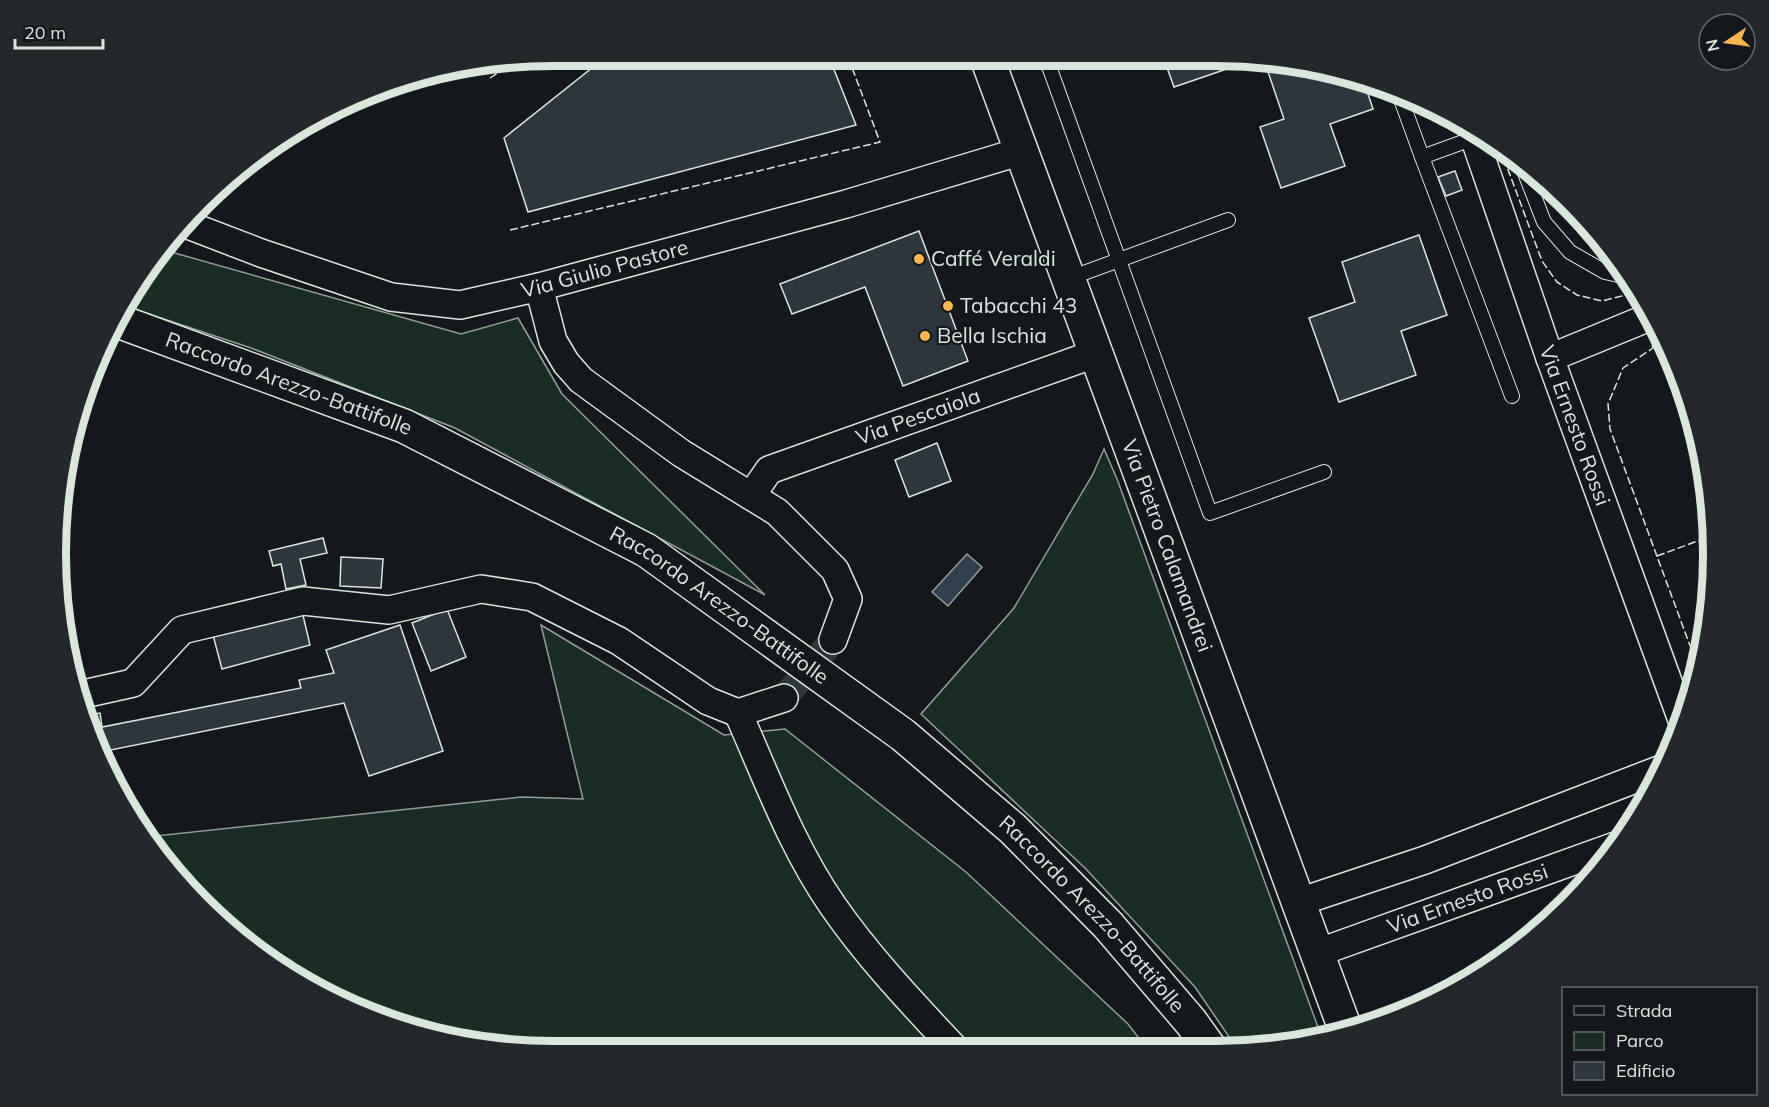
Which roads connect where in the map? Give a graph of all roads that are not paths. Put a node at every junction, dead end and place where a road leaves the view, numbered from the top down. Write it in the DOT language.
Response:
graph roads {
  1 [pos="990,66"];
  2 [pos="1049,66"];
  3 [pos="1402,103"];
  4 [pos="1468,137"];
  5 [pos="1475,141"];
  6 [pos="1022,151"];
  7 [pos="1422,157"];
  8 [pos="1528,180"];
  9 [pos="1228,220"];
  10 [pos="192,227"];
  11 [pos="1119,260"];
  12 [pos="1615,274"];
  13 [pos="1070,278"];
  14 [pos="539,286"];
  15 [pos="1643,320"];
  16 [pos="124,323"];
  17 [pos="1097,353"];
  18 [pos="1550,358"];
  19 [pos="1512,396"];
  20 [pos="1324,472"];
  21 [pos="751,496"];
  22 [pos="833,640"];
  23 [pos="87,693"];
  24 [pos="784,698"];
  25 [pos="1678,707"];
  26 [pos="738,713"];
  27 [pos="1651,773"];
  28 [pos="1601,851"];
  29 [pos="1299,902"];
  30 [pos="1317,953"];
  31 [pos="1343,1024"];
  32 [pos="947,1041"];
  33 [pos="1205,1041"];
  1 -- 6 [label="main road, Via Pietro Calamandrei"];
  2 -- 11 [label="lane"];
  3 -- 7 [label="lane"];
  4 -- 7 [label="lane"];
  5 -- 18 [label="street, Via Ernesto Rossi"];
  6 -- 13 [label="main road, Via Pietro Calamandrei"];
  6 -- 14 [label="street, Via Giulio Pastore"];
  7 -- 19 [label="lane"];
  8 -- 12 [label="lane"];
  9 -- 11 [label="lane"];
  10 -- 14 [label="street, Via Giulio Pastore"];
  11 -- 13 [label="lane"];
  11 -- 20 [label="lane"];
  13 -- 17 [label="main road, Via Pietro Calamandrei"];
  14 -- 21 [label="street"];
  15 -- 18 [label="street"];
  16 -- 33 [label="main road, Raccordo Arezzo-Battifolle"];
  17 -- 21 [label="street, Via Pescaiola"];
  17 -- 29 [label="main road, Via Pietro Calamandrei"];
  18 -- 25 [label="street, Via Ernesto Rossi"];
  21 -- 22 [label="street"];
  23 -- 26 [label="street"];
  24 -- 26 [label="street"];
  26 -- 32 [label="street"];
  27 -- 29 [label="street"];
  28 -- 30 [label="street, Via Ernesto Rossi"];
  29 -- 30 [label="main road, Via Pietro Calamandrei"];
  30 -- 31 [label="main road, Via Pietro Calamandrei"];
}
